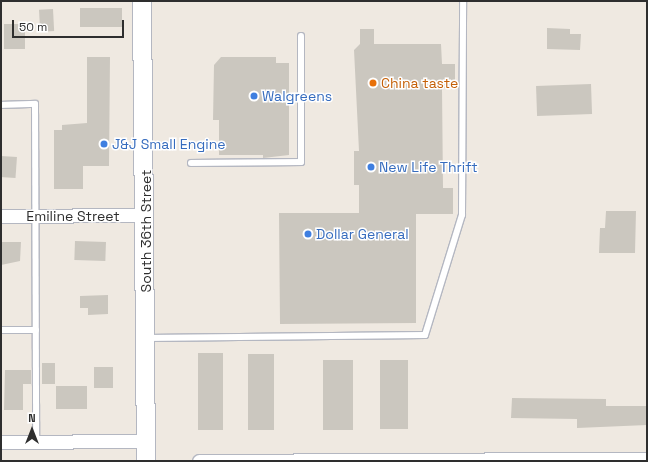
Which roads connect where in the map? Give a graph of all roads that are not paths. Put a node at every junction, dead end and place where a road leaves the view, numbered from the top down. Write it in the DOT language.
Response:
graph roads {
  1 [pos="142,1"];
  2 [pos="463,1"];
  3 [pos="301,36"];
  4 [pos="1,105"];
  5 [pos="191,163"];
  6 [pos="146,215"];
  7 [pos="1,216"];
  8 [pos="36,216"];
  9 [pos="1,330"];
  10 [pos="36,330"];
  11 [pos="146,338"];
  12 [pos="146,441"];
  13 [pos="1,442"];
  14 [pos="36,442"];
  15 [pos="647,459"];
  16 [pos="146,461"];
  17 [pos="199,461"];
  1 -- 6 [label="main road, South 36th Street"];
  2 -- 11 [label="lane"];
  3 -- 5 [label="lane"];
  4 -- 8 [label="lane"];
  6 -- 8 [label="street, Emiline Street"];
  6 -- 11 [label="main road, South 36th Street"];
  7 -- 8 [label="street, Emiline Street"];
  8 -- 10 [label="lane"];
  9 -- 10 [label="lane"];
  10 -- 14 [label="lane"];
  11 -- 12 [label="main road, South 36th Street"];
  12 -- 14 [label="street"];
  12 -- 16 [label="main road, South 36th Street"];
  13 -- 14 [label="street"];
  15 -- 17 [label="street"];
}
